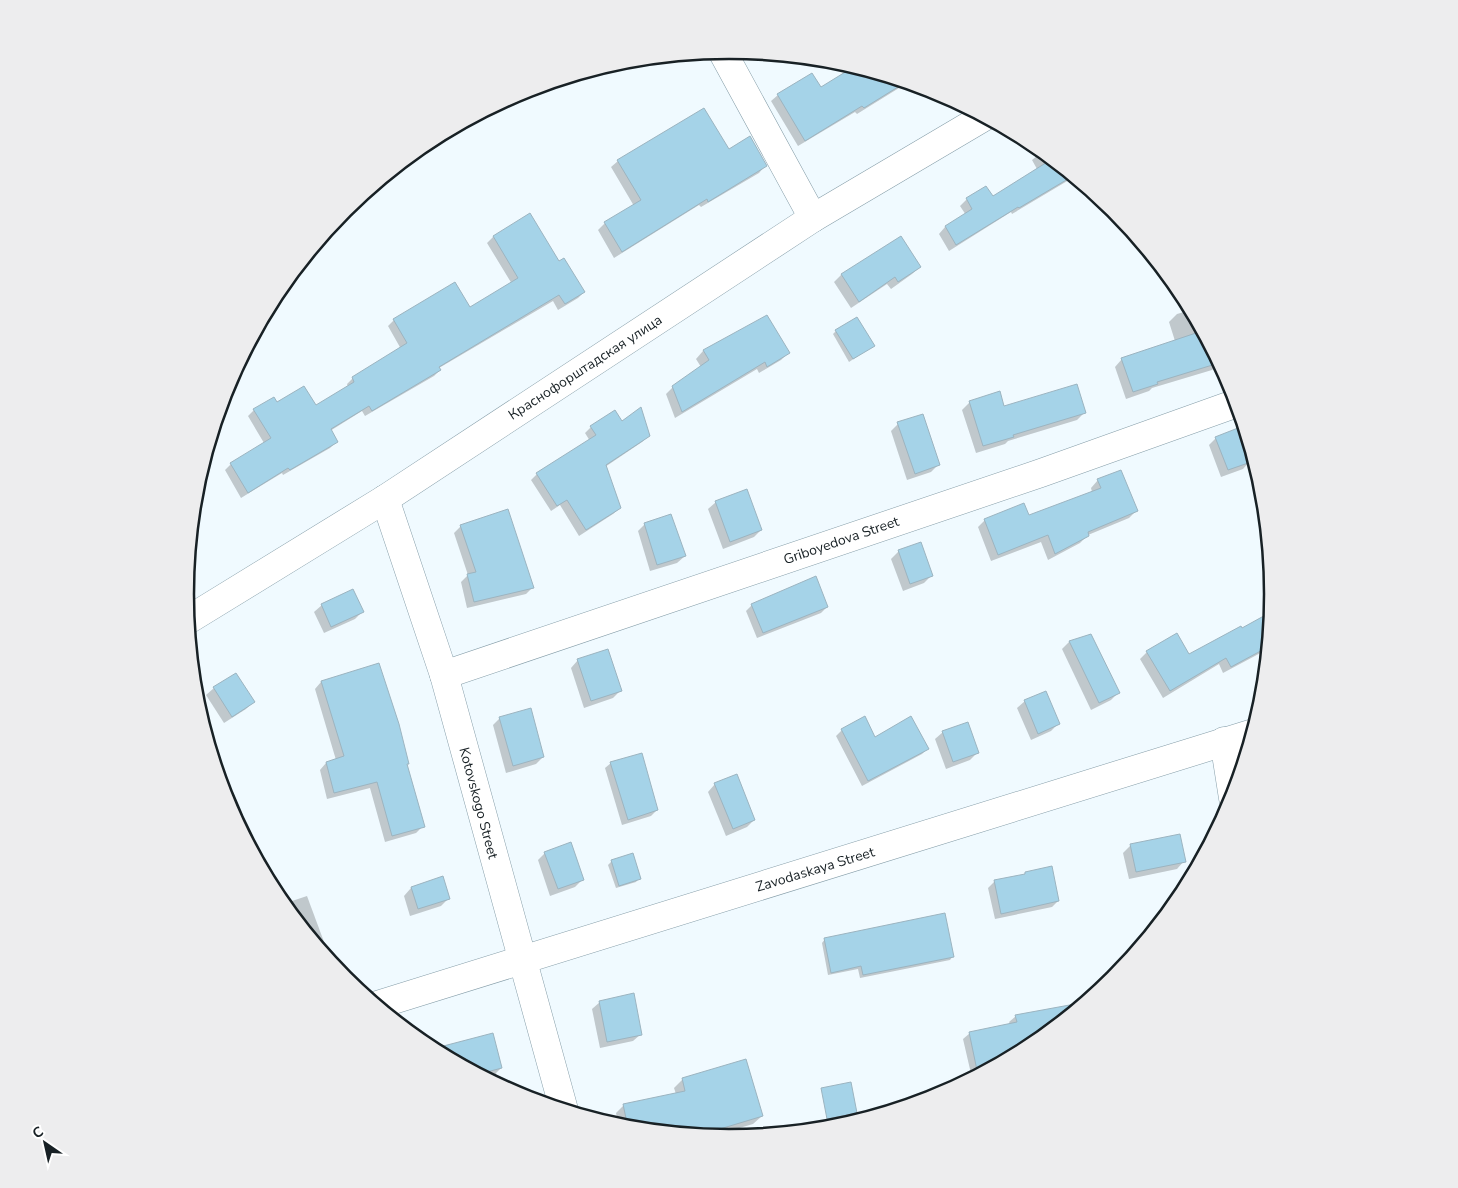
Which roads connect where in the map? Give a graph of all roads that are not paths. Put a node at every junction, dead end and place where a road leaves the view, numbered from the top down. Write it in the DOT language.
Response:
graph roads {
  1 [pos="726,59"];
  2 [pos="977,120"];
  3 [pos="814,218"];
  4 [pos="1230,406"];
  5 [pos="385,499"];
  6 [pos="195,616"];
  7 [pos="444,674"];
  8 [pos="1245,735"];
  9 [pos="1224,741"];
  10 [pos="1230,781"];
  11 [pos="523,960"];
  12 [pos="385,1004"];
  13 [pos="562,1102"];
  1 -- 3 [label="street"];
  2 -- 3 [label="street, Краснофорштадская улица"];
  3 -- 5 [label="street, Краснофорштадская улица"];
  4 -- 7 [label="street, Griboyedova Street"];
  5 -- 6 [label="street, Краснофорштадская улица"];
  5 -- 7 [label="street, Kotovskogo Street"];
  7 -- 11 [label="street, Kotovskogo Street"];
  8 -- 9 [label="street, Zavodaskaya Street"];
  9 -- 10 [label="street"];
  9 -- 11 [label="street, Zavodaskaya Street"];
  11 -- 12 [label="street, Zavodaskaya Street"];
  11 -- 13 [label="street, Kotovskogo Street"];
}
